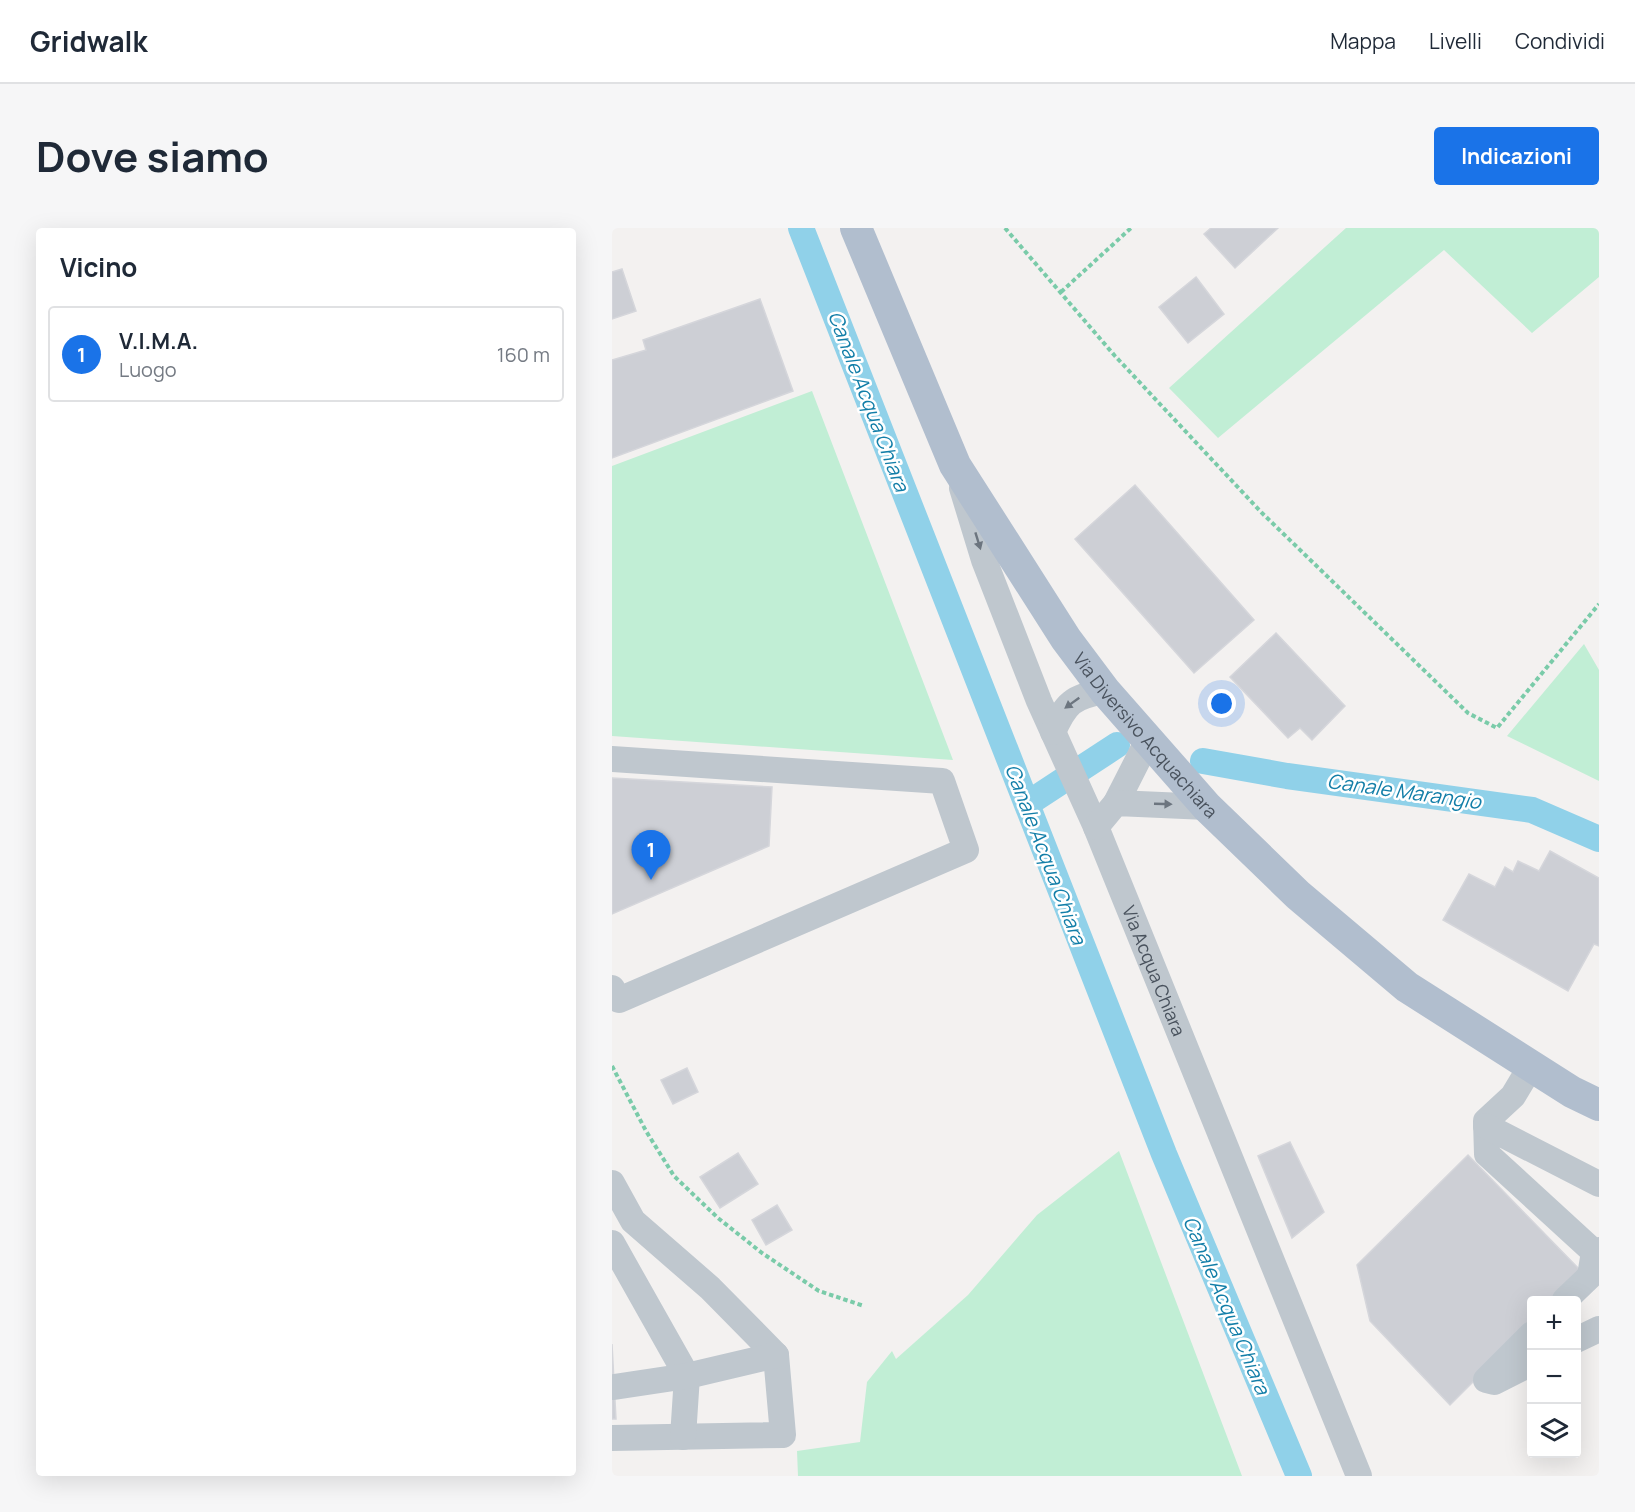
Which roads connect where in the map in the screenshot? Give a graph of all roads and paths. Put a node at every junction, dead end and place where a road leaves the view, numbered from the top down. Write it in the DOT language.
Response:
graph roads {
  1 [pos="856,228"];
  2 [pos="1005,228"];
  3 [pos="1131,228"];
  4 [pos="1061,292"];
  5 [pos="955,465"];
  6 [pos="1599,604"];
  7 [pos="1105,691"];
  8 [pos="1053,732"];
  9 [pos="1162,756"];
  10 [pos="612,759"];
  11 [pos="1116,803"];
  12 [pos="1207,807"];
  13 [pos="1096,827"];
  14 [pos="612,988"];
  15 [pos="612,1066"];
  16 [pos="1531,1066"];
  17 [pos="1599,1105"];
  18 [pos="1486,1126"];
  19 [pos="612,1183"];
  20 [pos="1599,1184"];
  21 [pos="612,1243"];
  22 [pos="1597,1251"];
  23 [pos="1569,1296"];
  24 [pos="864,1306"];
  25 [pos="1599,1329"];
  26 [pos="1581,1338"];
  27 [pos="1527,1339"];
  28 [pos="776,1355"];
  29 [pos="1527,1366"];
  30 [pos="687,1377"];
  31 [pos="614,1388"];
  32 [pos="683,1437"];
  33 [pos="612,1438"];
  34 [pos="1359,1476"];
  1 -- 5 [label="main road, Via Diversivo Acquachiara"];
  2 -- 4 [label="path"];
  3 -- 4 [label="path"];
  4 -- 6 [label="path"];
  5 -- 7 [label="main road, Via Diversivo Acquachiara"];
  5 -- 8 [label="street, Via Acqua Chiara, one-way"];
  7 -- 8 [label="street, one-way"];
  7 -- 9 [label="main road, Via Diversivo Acquachiara"];
  8 -- 13 [label="street, Via Acqua Chiara"];
  9 -- 11 [label="street"];
  9 -- 12 [label="main road, Via Diversivo Acquachiara"];
  10 -- 14 [label="street"];
  11 -- 12 [label="street, one-way"];
  11 -- 13 [label="street"];
  12 -- 16 [label="main road, Via Diversivo Acquachiara"];
  13 -- 34 [label="street, Via Acqua Chiara"];
  15 -- 24 [label="path"];
  16 -- 17 [label="main road, Via Diversivo Acquachiara"];
  16 -- 18 [label="street"];
  18 -- 20 [label="street"];
  18 -- 22 [label="street"];
  19 -- 28 [label="street"];
  21 -- 30 [label="street"];
  22 -- 23 [label="street"];
  25 -- 26 [label="street"];
  27 -- 29 [label="street"];
  28 -- 30 [label="street"];
  28 -- 32 [label="street"];
  30 -- 31 [label="street"];
  30 -- 32 [label="street"];
  32 -- 33 [label="street"];
}
